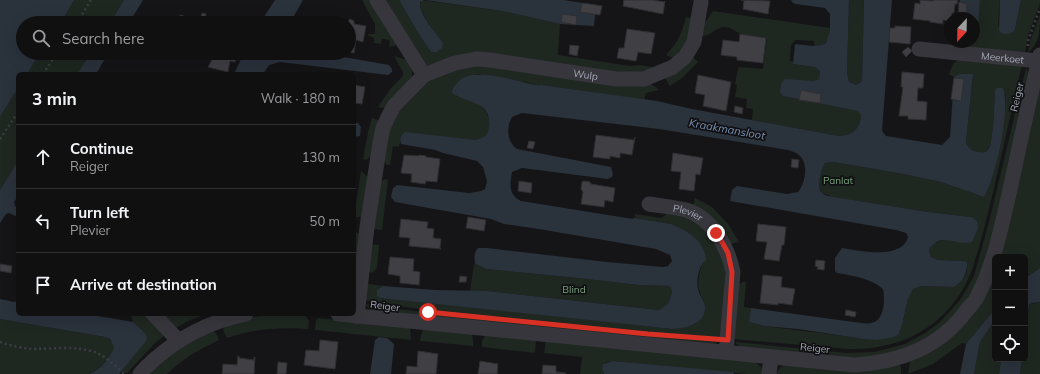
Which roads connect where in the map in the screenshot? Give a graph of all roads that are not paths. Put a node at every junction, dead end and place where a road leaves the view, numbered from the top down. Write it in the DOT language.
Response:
graph roads {
  1 [pos="377,0"];
  2 [pos="701,2"];
  3 [pos="919,49"];
  4 [pos="1035,58"];
  5 [pos="424,75"];
  6 [pos="649,204"];
  7 [pos="154,316"];
  8 [pos="238,316"];
  9 [pos="357,316"];
  10 [pos="178,341"];
  11 [pos="726,352"];
  12 [pos="771,357"];
  13 [pos="140,374"];
  14 [pos="769,374"];
  1 -- 5 [label="street"];
  2 -- 5 [label="street, Wulp"];
  3 -- 4 [label="street, Meerkoet"];
  4 -- 12 [label="street, Reiger"];
  5 -- 9 [label="street, Wulp"];
  6 -- 11 [label="street, Plevier"];
  7 -- 10 [label="street"];
  8 -- 10 [label="street"];
  9 -- 11 [label="street, Reiger"];
  10 -- 13 [label="street"];
  11 -- 12 [label="street, Reiger"];
  12 -- 14 [label="street"];
}
